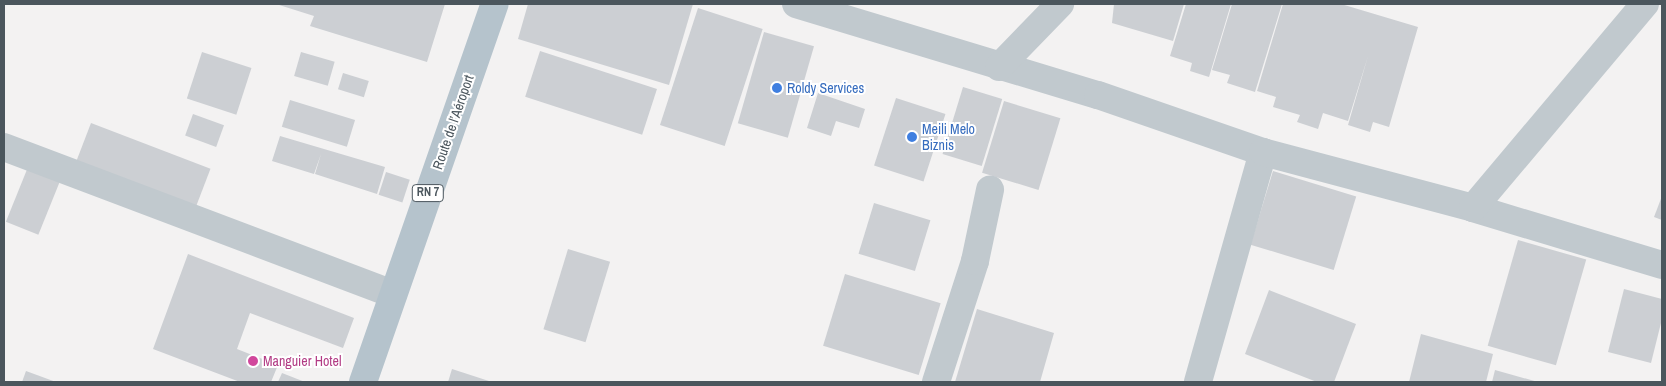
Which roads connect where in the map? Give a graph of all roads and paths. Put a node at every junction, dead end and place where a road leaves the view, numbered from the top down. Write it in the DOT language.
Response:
graph roads {
  1 [pos="495,4"];
  2 [pos="797,4"];
  3 [pos="1060,4"];
  4 [pos="1644,4"];
  5 [pos="999,67"];
  6 [pos="4,147"];
  7 [pos="1263,152"];
  8 [pos="990,190"];
  9 [pos="1473,208"];
  10 [pos="1662,265"];
  11 [pos="393,294"];
  12 [pos="363,382"];
  13 [pos="936,382"];
  14 [pos="1199,382"];
  1 -- 11 [label="main road, Route de l’Aéroport / RN 7"];
  2 -- 5 [label="street"];
  3 -- 5 [label="street"];
  4 -- 9 [label="street"];
  5 -- 7 [label="street"];
  6 -- 11 [label="street"];
  7 -- 9 [label="street"];
  7 -- 14 [label="street"];
  8 -- 13 [label="street"];
  9 -- 10 [label="street"];
  11 -- 12 [label="main road, Route de l’Aéroport / RN 7"];
}
